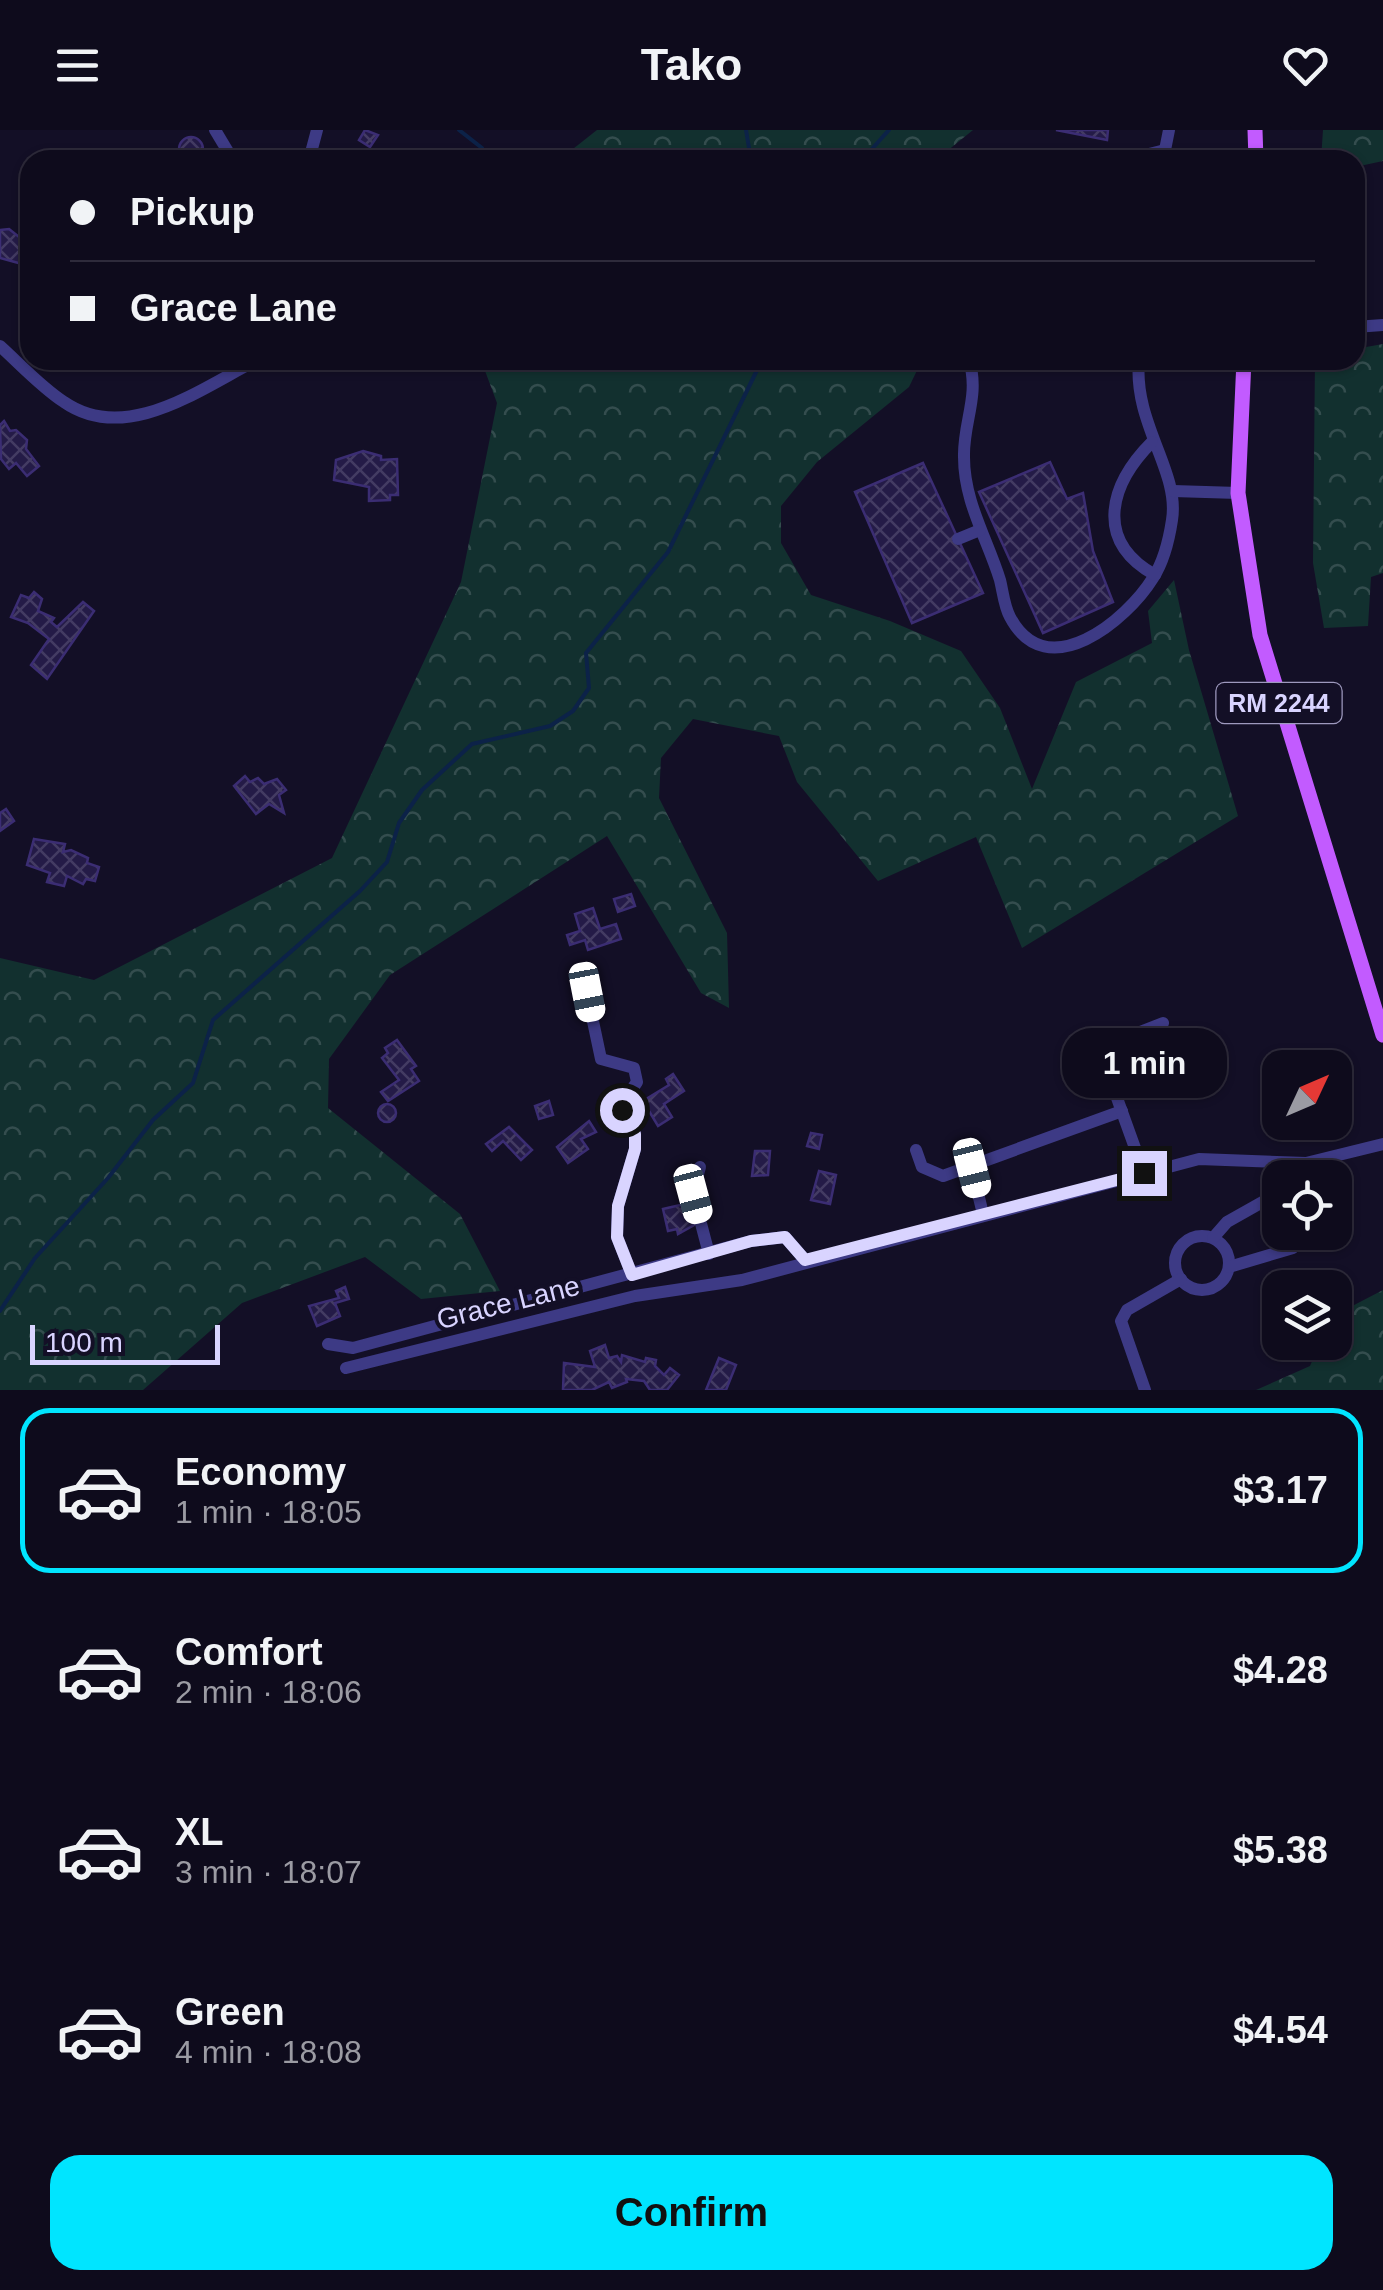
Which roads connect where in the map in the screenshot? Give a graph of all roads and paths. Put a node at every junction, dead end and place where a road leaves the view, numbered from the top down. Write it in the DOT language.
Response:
graph roads {
  1 [pos="0,346"];
  2 [pos="20,364"];
  3 [pos="27,370"];
  4 [pos="237,370"];
  5 [pos="970,370"];
  6 [pos="1138,370"];
  7 [pos="1244,370"];
  8 [pos="1152,442"];
  9 [pos="1174,490"];
  10 [pos="1238,492"];
  11 [pos="980,530"];
  12 [pos="958,539"];
  13 [pos="1155,575"];
  14 [pos="588,969"];
  15 [pos="1163,1023"];
  16 [pos="1383,1035"];
  17 [pos="1099,1048"];
  18 [pos="1110,1077"];
  19 [pos="1122,1111"];
  20 [pos="1383,1144"];
  21 [pos="916,1150"];
  22 [pos="1307,1160"];
  23 [pos="1262,1161"];
  24 [pos="700,1167"];
  25 [pos="972,1168"];
  26 [pos="1144,1173"];
  27 [pos="1262,1202"];
  28 [pos="983,1214"];
  29 [pos="1213,1238"];
  30 [pos="1286,1250"];
  31 [pos="710,1254"];
  32 [pos="805,1260"];
  33 [pos="1229,1267"];
  34 [pos="632,1275"];
  35 [pos="1181,1280"];
  36 [pos="328,1344"];
  37 [pos="346,1368"];
  38 [pos="1145,1390"];
  1 -- 2 [label="street"];
  3 -- 4 [label="street"];
  5 -- 11 [label="street"];
  6 -- 8 [label="street"];
  7 -- 10 [label="main road, RM 2244"];
  8 -- 9 [label="street"];
  8 -- 13 [label="street"];
  9 -- 10 [label="street"];
  9 -- 13 [label="street"];
  10 -- 16 [label="main road, RM 2244"];
  11 -- 12 [label="street"];
  11 -- 13 [label="street"];
  14 -- 34 [label="street"];
  15 -- 17 [label="street"];
  17 -- 18 [label="street"];
  17 -- 18 [label="street"];
  18 -- 19 [label="street"];
  19 -- 25 [label="street"];
  19 -- 26 [label="street"];
  20 -- 22 [label="street, Grace Lane"];
  21 -- 25 [label="street"];
  23 -- 26 [label="street, Grace Lane"];
  24 -- 31 [label="street"];
  25 -- 28 [label="street"];
  26 -- 28 [label="street, Grace Lane"];
  27 -- 29 [label="street"];
  28 -- 32 [label="street, Grace Lane"];
  29 -- 33 [label="street"];
  29 -- 35 [label="street"];
  30 -- 33 [label="street"];
  31 -- 32 [label="street"];
  31 -- 34 [label="street"];
  32 -- 37 [label="street, Grace Lane"];
  33 -- 35 [label="street"];
  34 -- 36 [label="street"];
  35 -- 38 [label="street"];
}
